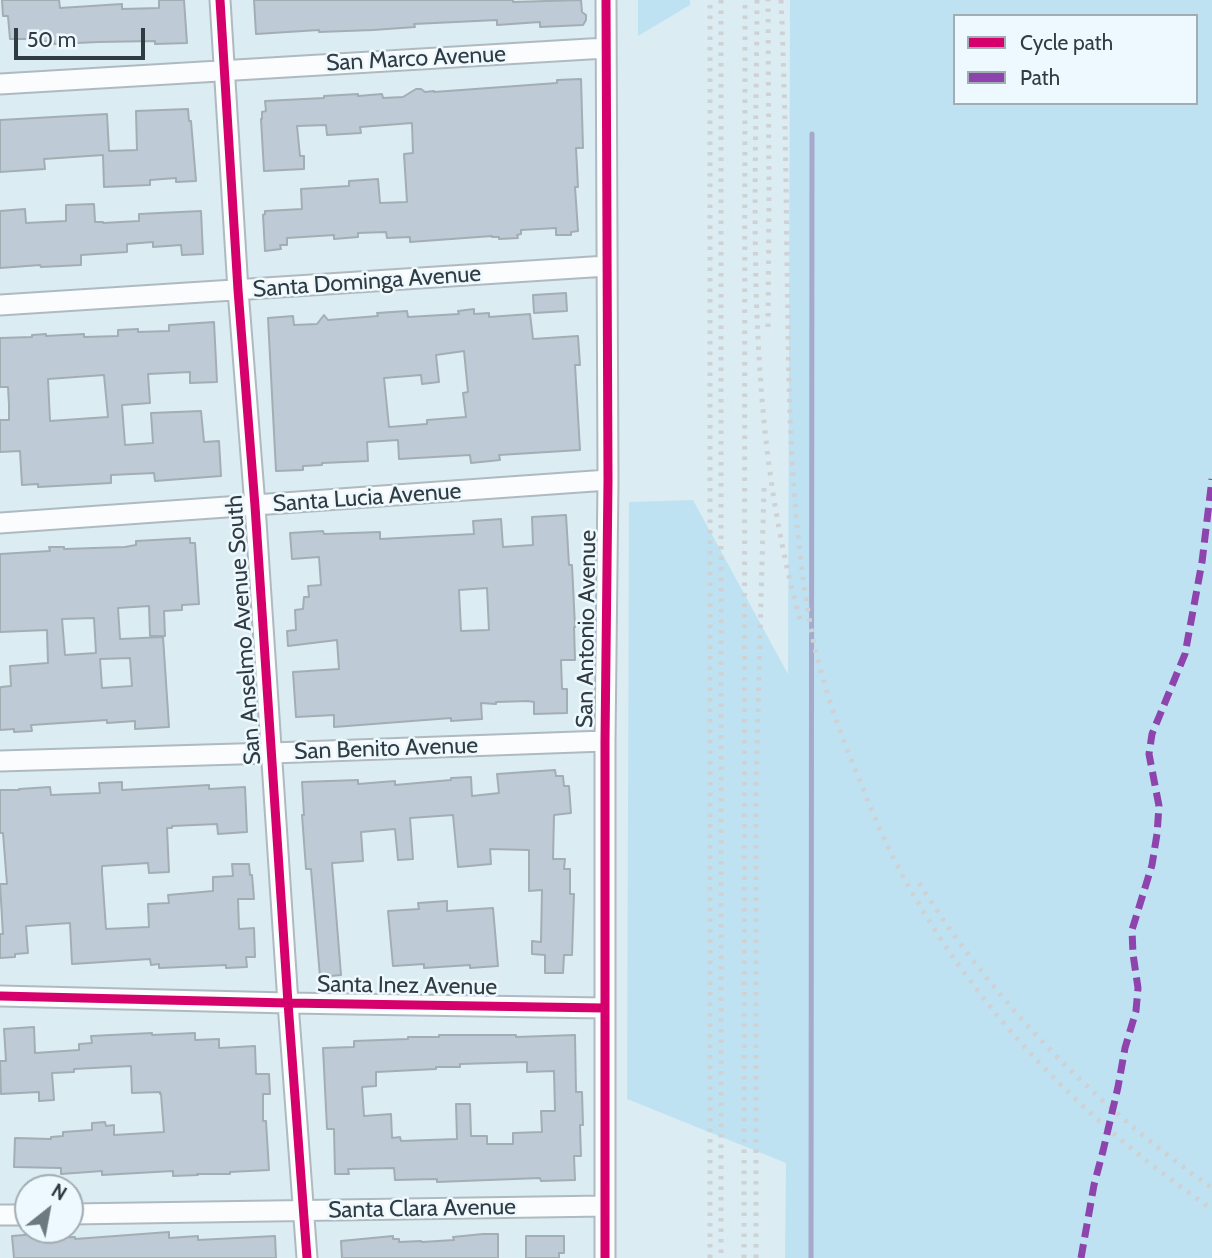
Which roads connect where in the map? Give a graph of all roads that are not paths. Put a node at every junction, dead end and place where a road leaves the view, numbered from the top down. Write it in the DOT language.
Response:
graph roads {
  1 [pos="220,0"];
  2 [pos="606,0"];
  3 [pos="606,48"];
  4 [pos="225,70"];
  5 [pos="0,84"];
  6 [pos="607,266"];
  7 [pos="238,290"];
  8 [pos="0,305"];
  9 [pos="608,480"];
  10 [pos="255,506"];
  11 [pos="0,523"];
  12 [pos="604,741"];
  13 [pos="272,753"];
  14 [pos="0,761"];
  15 [pos="0,996"];
  16 [pos="288,1003"];
  17 [pos="604,1008"];
  18 [pos="605,1206"];
  19 [pos="303,1210"];
  20 [pos="84,1214"];
  21 [pos="307,1258"];
  22 [pos="605,1258"];
  1 -- 4 [label="street, San Anselmo Avenue South"];
  2 -- 3 [label="street, San Antonio Avenue"];
  3 -- 4 [label="street, San Marco Avenue"];
  3 -- 6 [label="street, San Antonio Avenue"];
  4 -- 5 [label="street, San Marco Avenue"];
  4 -- 7 [label="street, San Anselmo Avenue South"];
  6 -- 7 [label="street, Santa Dominga Avenue"];
  6 -- 9 [label="street, San Antonio Avenue"];
  7 -- 8 [label="street, Santa Dominga Avenue"];
  7 -- 10 [label="street, San Anselmo Avenue South"];
  9 -- 10 [label="street, Santa Lucia Avenue"];
  9 -- 12 [label="street, San Antonio Avenue"];
  10 -- 11 [label="street, Santa Lucia Avenue"];
  10 -- 13 [label="street, San Anselmo Avenue South"];
  12 -- 13 [label="street, San Benito Avenue"];
  12 -- 17 [label="street, San Antonio Avenue"];
  13 -- 14 [label="street, San Benito Avenue"];
  13 -- 16 [label="street, San Anselmo Avenue South"];
  15 -- 16 [label="street, Santa Inez Avenue"];
  16 -- 17 [label="street, Santa Inez Avenue"];
  16 -- 19 [label="street, San Anselmo Avenue South"];
  17 -- 18 [label="street, San Antonio Avenue"];
  18 -- 19 [label="street, Santa Clara Avenue"];
  18 -- 22 [label="street, San Antonio Avenue"];
  19 -- 20 [label="street, Santa Clara Avenue"];
  19 -- 21 [label="street, San Anselmo Avenue South"];
}
